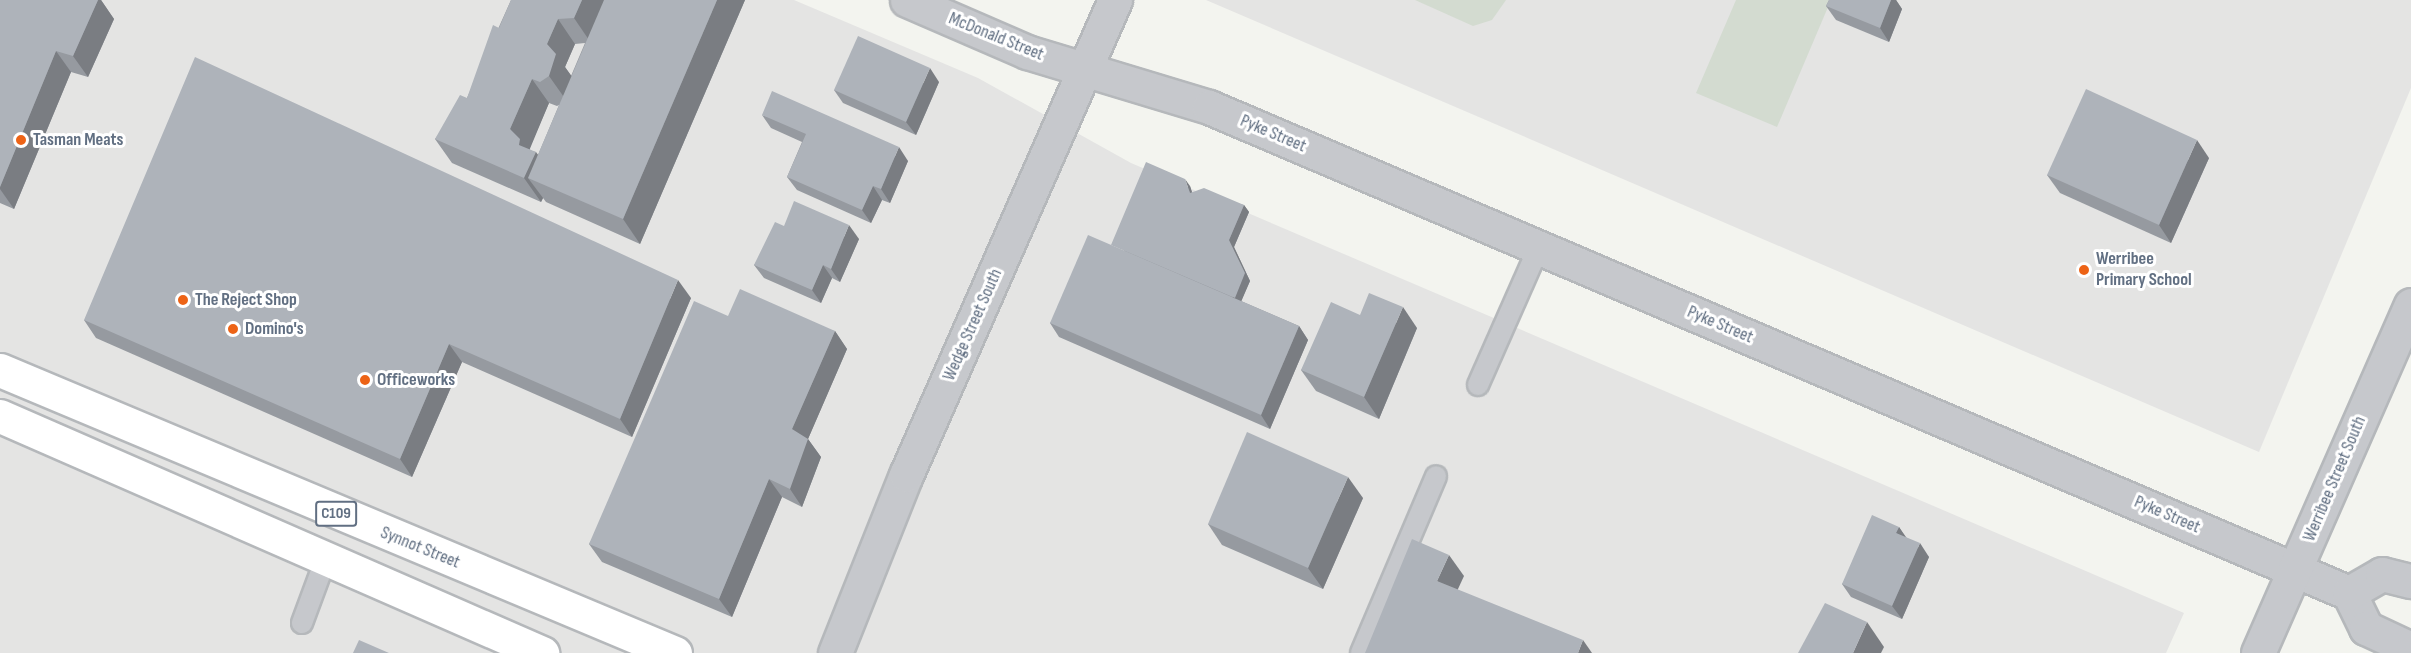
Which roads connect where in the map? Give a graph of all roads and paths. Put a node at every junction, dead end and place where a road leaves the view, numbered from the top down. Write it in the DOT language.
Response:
graph roads {
  1 [pos="907,0"];
  2 [pos="1115,0"];
  3 [pos="1087,70"];
  4 [pos="1539,248"];
  5 [pos="2411,305"];
  6 [pos="4,381"];
  7 [pos="1478,386"];
  8 [pos="0,416"];
  9 [pos="1436,476"];
  10 [pos="340,515"];
  11 [pos="326,558"];
  12 [pos="2296,570"];
  13 [pos="2411,581"];
  14 [pos="2349,593"];
  15 [pos="302,622"];
  16 [pos="2411,649"];
  17 [pos="542,653"];
  18 [pos="675,653"];
  19 [pos="836,653"];
  20 [pos="1361,653"];
  21 [pos="2258,653"];
  1 -- 3 [label="street, McDonald Street"];
  2 -- 3 [label="street, Wedge Street South"];
  3 -- 4 [label="street, Pyke Street"];
  3 -- 19 [label="street, Wedge Street South"];
  4 -- 7 [label="lane"];
  4 -- 12 [label="street, Pyke Street"];
  5 -- 12 [label="street, Werribee Street South"];
  6 -- 10 [label="highway, Synnot Street / C109"];
  8 -- 11 [label="highway, C109"];
  9 -- 20 [label="lane"];
  10 -- 11 [label="highway"];
  10 -- 18 [label="highway, Synnot Street / C109"];
  11 -- 15 [label="lane"];
  11 -- 17 [label="highway, C109"];
  12 -- 14 [label="street, Pyke Street"];
  12 -- 21 [label="street, Werribee Street South"];
  13 -- 14 [label="street"];
  14 -- 16 [label="street"];
}
